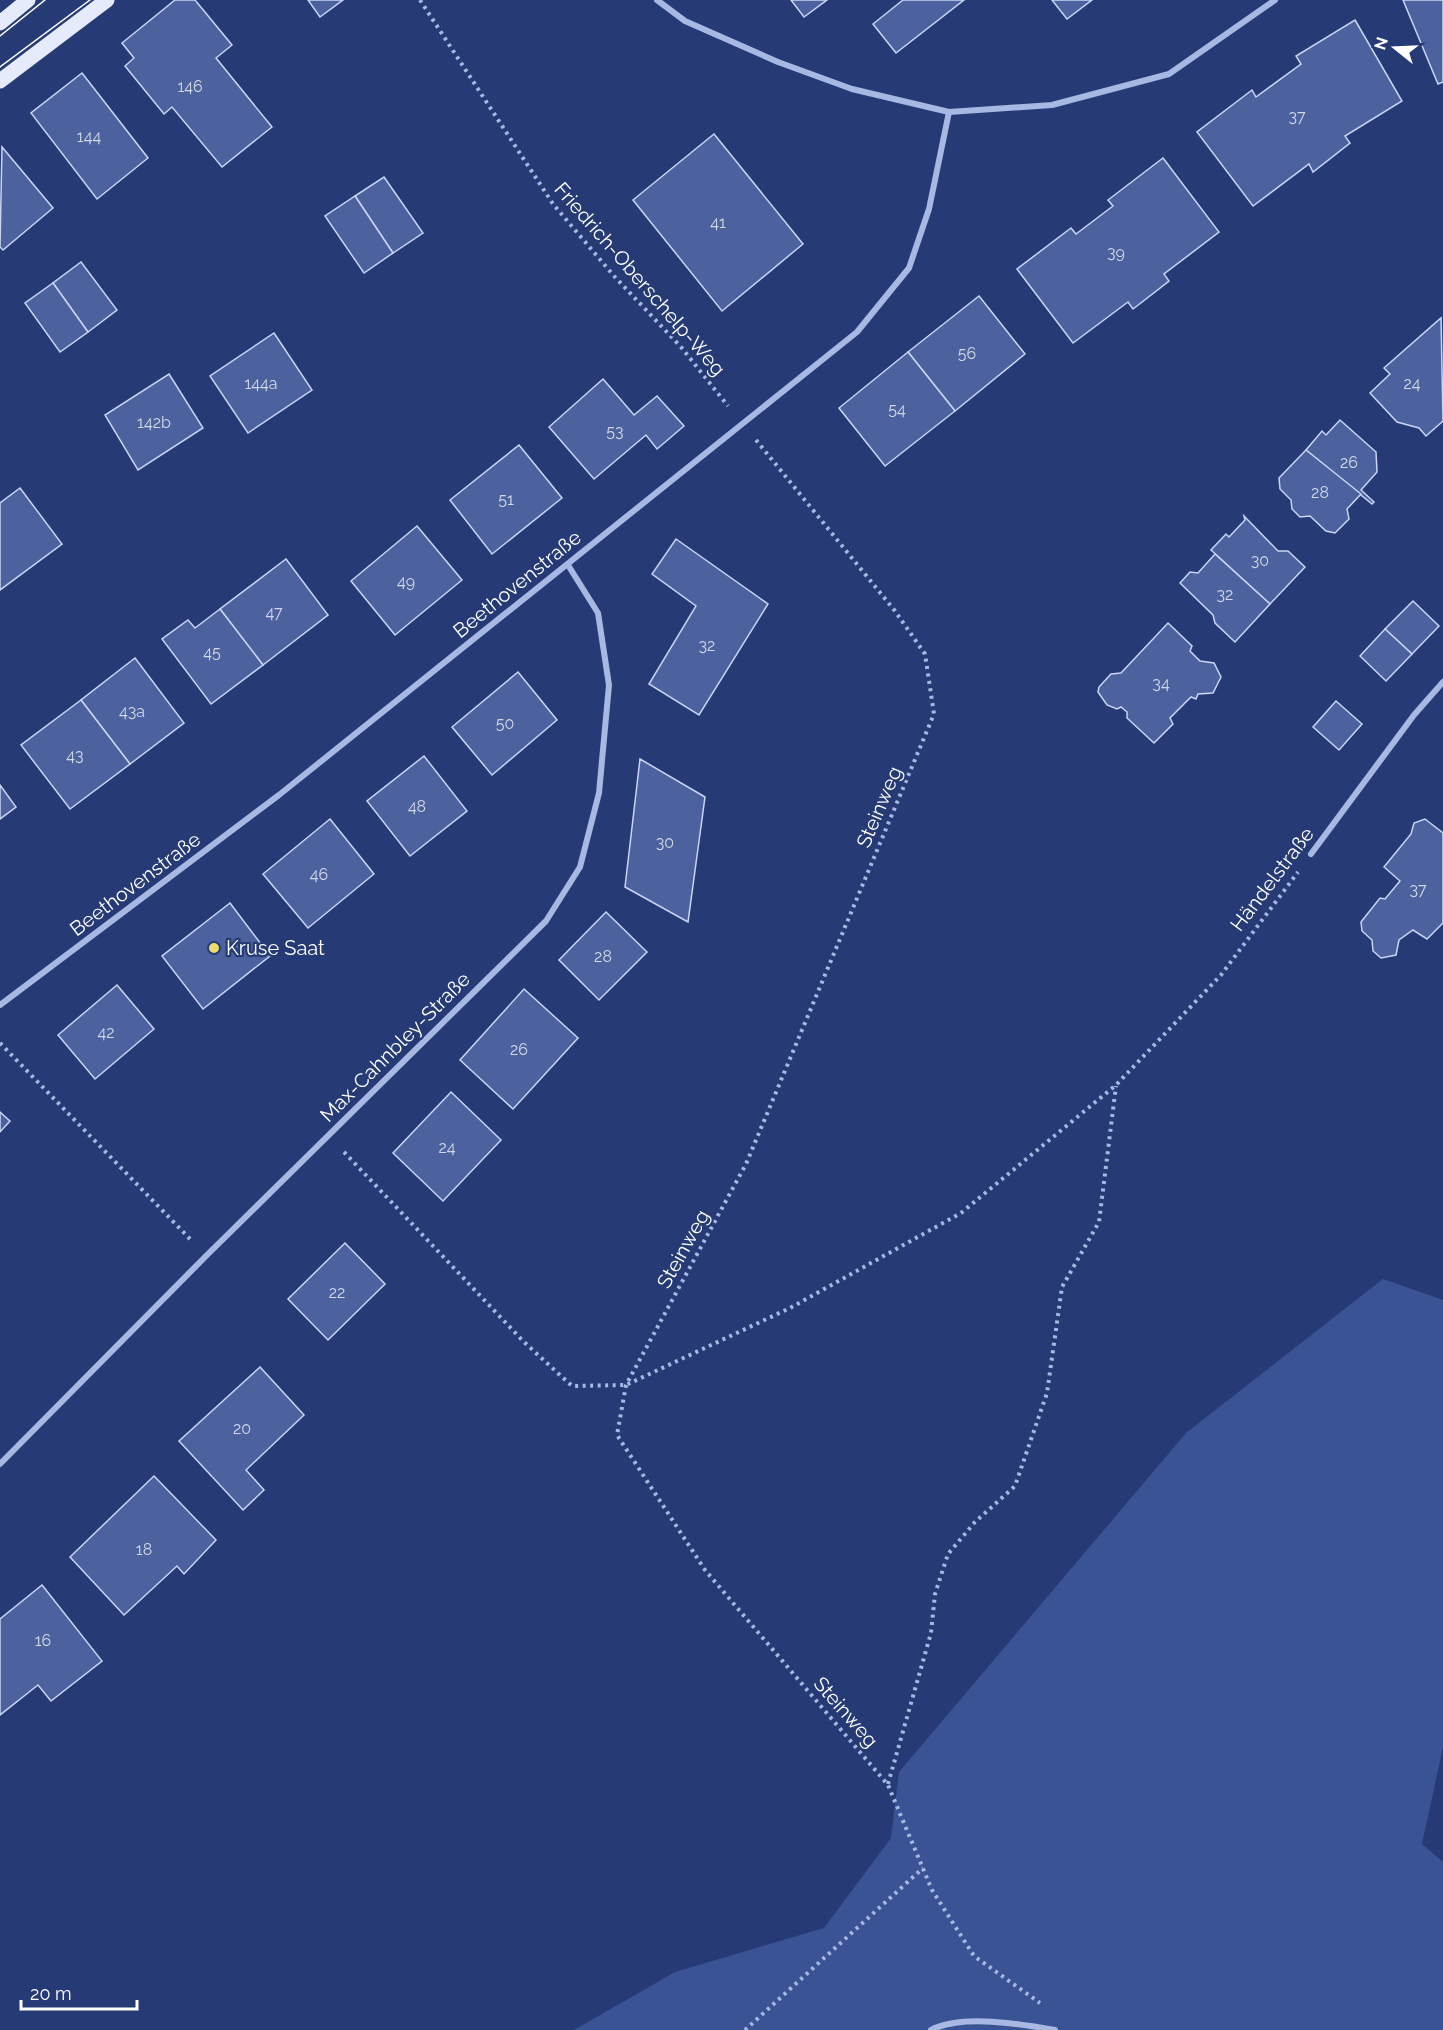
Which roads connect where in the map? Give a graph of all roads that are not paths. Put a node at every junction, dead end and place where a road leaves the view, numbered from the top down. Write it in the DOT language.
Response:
graph roads {
  1 [pos="28,0"];
  2 [pos="107,0"];
  3 [pos="657,0"];
  4 [pos="1275,0"];
  5 [pos="0,23"];
  6 [pos="0,81"];
  7 [pos="948,112"];
  8 [pos="568,565"];
  9 [pos="1443,682"];
  10 [pos="1311,855"];
  11 [pos="0,1005"];
  12 [pos="0,1464"];
  13 [pos="930,2030"];
  14 [pos="1055,2030"];
  1 -- 5 [label="main road"];
  2 -- 6 [label="main road"];
  3 -- 7 [label="street"];
  4 -- 7 [label="street"];
  7 -- 8 [label="street, Beethovenstraße"];
  8 -- 11 [label="street, Beethovenstraße"];
  8 -- 12 [label="street, Max-Cahnbley-Straße"];
  9 -- 10 [label="street, Händelstraße"];
  13 -- 14 [label="street"];
}
